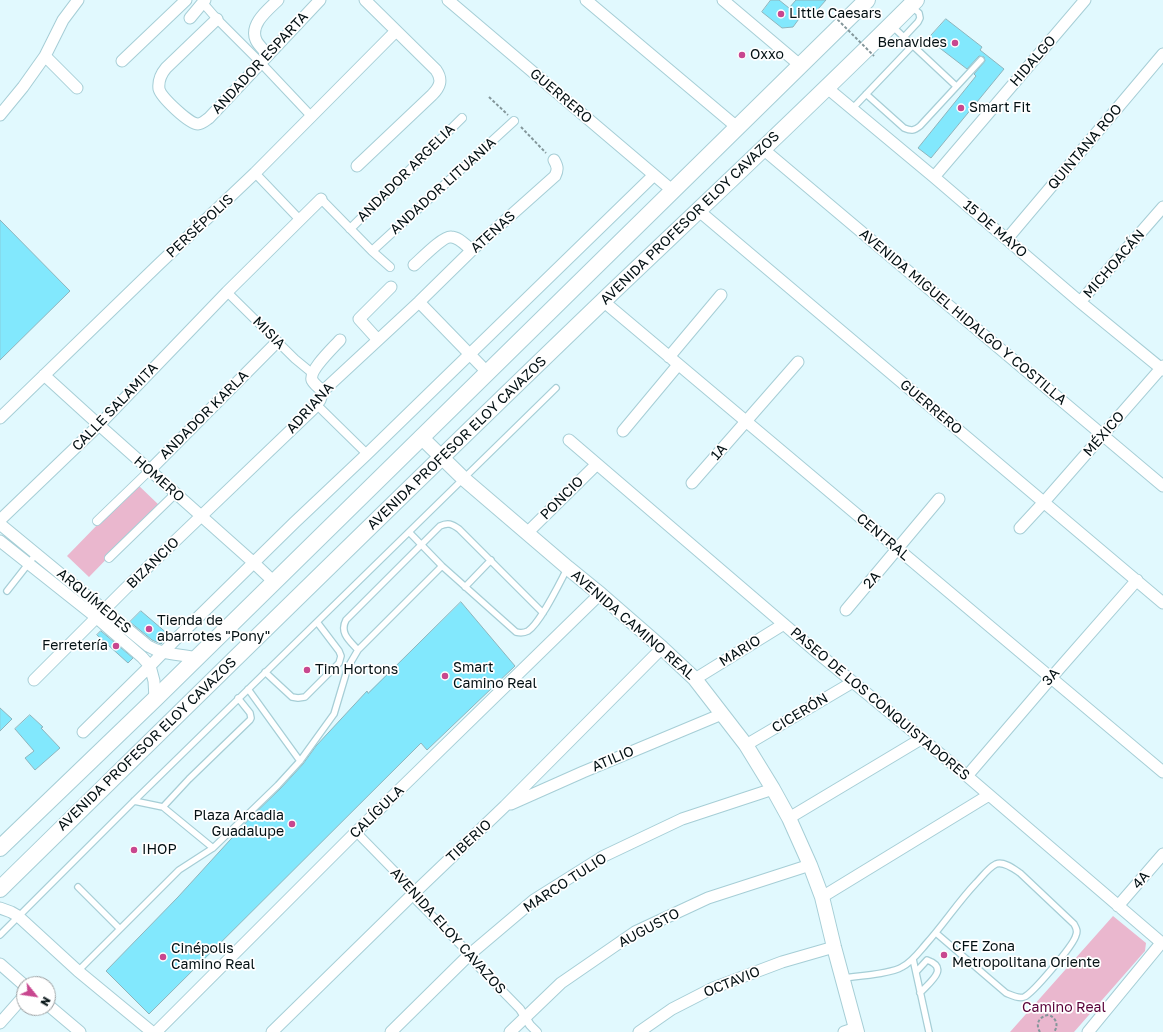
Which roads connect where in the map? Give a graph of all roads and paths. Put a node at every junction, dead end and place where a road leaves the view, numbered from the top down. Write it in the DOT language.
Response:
graph roads {
  1 [pos="78,0"];
  2 [pos="186,0"];
  3 [pos="278,0"];
  4 [pos="320,0"];
  5 [pos="365,0"];
  6 [pos="448,0"];
  7 [pos="586,0"];
  8 [pos="723,0"];
  9 [pos="867,0"];
  10 [pos="1085,0"];
  11 [pos="203,1"];
  12 [pos="913,3"];
  13 [pos="834,16"];
  14 [pos="190,18"];
  15 [pos="217,19"];
  16 [pos="891,25"];
  17 [pos="396,31"];
  18 [pos="904,37"];
  19 [pos="913,46"];
  20 [pos="1163,54"];
  21 [pos="45,56"];
  22 [pos="874,56"];
  23 [pos="265,59"];
  24 [pos="981,60"];
  25 [pos="122,61"];
  26 [pos="801,66"];
  27 [pos="956,86"];
  28 [pos="826,87"];
  29 [pos="77,88"];
  30 [pos="866,94"];
  31 [pos="489,97"];
  32 [pos="852,109"];
  33 [pos="0,115"];
  34 [pos="312,117"];
  35 [pos="462,118"];
  36 [pos="514,120"];
  37 [pos="738,128"];
  38 [pos="763,148"];
  39 [pos="554,160"];
  40 [pos="357,166"];
  41 [pos="255,173"];
  42 [pos="654,175"];
  43 [pos="934,177"];
  44 [pos="674,191"];
  45 [pos="321,200"];
  46 [pos="1163,207"];
  47 [pos="699,211"];
  48 [pos="300,220"];
  49 [pos="350,229"];
  50 [pos="1007,239"];
  51 [pos="472,250"];
  52 [pos="372,251"];
  53 [pos="414,265"];
  54 [pos="390,268"];
  55 [pos="391,287"];
  56 [pos="226,292"];
  57 [pos="721,295"];
  58 [pos="603,301"];
  59 [pos="419,302"];
  60 [pos="1080,302"];
  61 [pos="340,340"];
  62 [pos="378,340"];
  63 [pos="277,342"];
  64 [pos="470,353"];
  65 [pos="669,357"];
  66 [pos="798,362"];
  67 [pos="678,365"];
  68 [pos="1162,368"];
  69 [pos="487,372"];
  70 [pos="312,373"];
  71 [pos="44,376"];
  72 [pos="556,388"];
  73 [pos="323,391"];
  74 [pos="317,404"];
  75 [pos="0,418"];
  76 [pos="746,422"];
  77 [pos="98,425"];
  78 [pos="623,431"];
  79 [pos="1103,435"];
  80 [pos="421,437"];
  81 [pos="569,440"];
  82 [pos="367,454"];
  83 [pos="442,457"];
  84 [pos="597,464"];
  85 [pos="150,470"];
  86 [pos="464,479"];
  87 [pos="692,483"];
  88 [pos="1163,486"];
  89 [pos="176,493"];
  90 [pos="939,499"];
  91 [pos="1044,502"];
  92 [pos="202,516"];
  93 [pos="0,520"];
  94 [pos="97,521"];
  95 [pos="0,524"];
  96 [pos="1020,528"];
  97 [pos="410,532"];
  98 [pos="527,533"];
  99 [pos="0,541"];
  100 [pos="422,545"];
  101 [pos="898,550"];
  102 [pos="36,554"];
  103 [pos="109,558"];
  104 [pos="491,560"];
  105 [pos="29,563"];
  106 [pos="254,563"];
  107 [pos="442,566"];
  108 [pos="568,568"];
  109 [pos="1137,580"];
  110 [pos="274,582"];
  111 [pos="465,587"];
  112 [pos="7,591"];
  113 [pos="600,594"];
  114 [pos="1163,602"];
  115 [pos="846,610"];
  116 [pos="543,613"];
  117 [pos="101,614"];
  118 [pos="316,622"];
  119 [pos="784,624"];
  120 [pos="662,648"];
  121 [pos="358,650"];
  122 [pos="163,652"];
  123 [pos="197,658"];
  124 [pos="150,666"];
  125 [pos="266,672"];
  126 [pos="1051,678"];
  127 [pos="696,679"];
  128 [pos="34,680"];
  129 [pos="853,682"];
  130 [pos="248,689"];
  131 [pos="238,698"];
  132 [pos="155,699"];
  133 [pos="722,714"];
  134 [pos="83,732"];
  135 [pos="921,739"];
  136 [pos="746,745"];
  137 [pos="300,761"];
  138 [pos="1163,772"];
  139 [pos="967,776"];
  140 [pos="773,789"];
  141 [pos="989,795"];
  142 [pos="134,801"];
  143 [pos="505,806"];
  144 [pos="163,807"];
  145 [pos="789,818"];
  146 [pos="357,831"];
  147 [pos="0,848"];
  148 [pos="213,848"];
  149 [pos="1163,854"];
  150 [pos="810,865"];
  151 [pos="78,887"];
  152 [pos="0,889"];
  153 [pos="413,894"];
  154 [pos="822,897"];
  155 [pos="1118,906"];
  156 [pos="0,908"];
  157 [pos="18,916"];
  158 [pos="120,929"];
  159 [pos="936,933"];
  160 [pos="0,935"];
  161 [pos="1162,943"];
  162 [pos="834,947"];
  163 [pos="469,955"];
  164 [pos="913,959"];
  165 [pos="0,964"];
  166 [pos="78,971"];
  167 [pos="916,972"];
  168 [pos="16,978"];
  169 [pos="842,978"];
  170 [pos="920,993"];
  171 [pos="16,1005"];
  172 [pos="56,1012"];
  173 [pos="525,1018"];
  174 [pos="0,1023"];
  175 [pos="852,1031"];
  176 [pos="80,1032"];
  177 [pos="152,1032"];
  178 [pos="156,1032"];
  179 [pos="272,1032"];
  180 [pos="391,1032"];
  181 [pos="510,1032"];
  182 [pos="537,1032"];
  183 [pos="639,1032"];
  184 [pos="929,1032"];
  185 [pos="1039,1032"];
  186 [pos="1055,1032"];
  187 [pos="1088,1032"];
  1 -- 21 [label="street"];
  2 -- 25 [label="street"];
  3 -- 23 [label="street"];
  4 -- 23 [label="street, ANDADOR ESPARTA"];
  5 -- 17 [label="street"];
  6 -- 42 [label="street, GUERRERO"];
  7 -- 37 [label="street"];
  8 -- 26 [label="street"];
  9 -- 26 [label="main road, AVENIDA PROFESOR ELOY CAVAZOS"];
  10 -- 43 [label="street, HIDALGO"];
  11 -- 14 [label="street"];
  11 -- 15 [label="street"];
  12 -- 16 [label="main road, AVENIDA PROFESOR ELOY CAVAZOS"];
  12 -- 18 [label="lane"];
  13 -- 22 [label="path, bridge"];
  15 -- 23 [label="street"];
  15 -- 23 [label="street, ANDADOR ESPARTA"];
  16 -- 18 [label="lane"];
  16 -- 28 [label="main road, AVENIDA PROFESOR ELOY CAVAZOS"];
  17 -- 34 [label="street, PERSÉPOLIS"];
  17 -- 40 [label="street"];
  18 -- 19 [label="lane"];
  19 -- 27 [label="lane"];
  19 -- 30 [label="lane"];
  20 -- 50 [label="street, QUINTANA ROO"];
  21 -- 29 [label="street"];
  21 -- 33 [label="street"];
  23 -- 34 [label="street"];
  24 -- 27 [label="lane"];
  26 -- 37 [label="main road, AVENIDA PROFESOR ELOY CAVAZOS"];
  27 -- 30 [label="lane"];
  28 -- 32 [label="street, 15 DE MAYO"];
  28 -- 38 [label="main road, AVENIDA PROFESOR ELOY CAVAZOS"];
  30 -- 32 [label="lane"];
  31 -- 36 [label="path"];
  32 -- 43 [label="street, 15 DE MAYO"];
  34 -- 41 [label="street, PERSÉPOLIS"];
  35 -- 49 [label="street, ANDADOR ARGELIA"];
  36 -- 39 [label="path"];
  36 -- 52 [label="street, ANDADOR LITUANIA"];
  37 -- 44 [label="main road, AVENIDA PROFESOR ELOY CAVAZOS"];
  38 -- 47 [label="main road, AVENIDA PROFESOR ELOY CAVAZOS"];
  38 -- 79 [label="street, AVENIDA MIGUEL HIDALGO Y COSTILLA"];
  39 -- 51 [label="street, ATENAS"];
  41 -- 48 [label="street"];
  41 -- 71 [label="street, PERSÉPOLIS"];
  42 -- 44 [label="street, GUERRERO"];
  42 -- 64 [label="street"];
  43 -- 50 [label="street, 15 DE MAYO"];
  44 -- 69 [label="main road, AVENIDA PROFESOR ELOY CAVAZOS"];
  45 -- 48 [label="street, CALLE SALAMITA"];
  45 -- 49 [label="street"];
  46 -- 60 [label="street, MICHOACÁN"];
  47 -- 58 [label="main road, AVENIDA PROFESOR ELOY CAVAZOS"];
  47 -- 91 [label="street, GUERRERO"];
  48 -- 56 [label="street, CALLE SALAMITA"];
  49 -- 52 [label="street"];
  50 -- 60 [label="street, 15 DE MAYO"];
  51 -- 53 [label="street"];
  51 -- 59 [label="street, ATENAS"];
  52 -- 54 [label="street"];
  55 -- 62 [label="street"];
  56 -- 63 [label="street, MISIA"];
  56 -- 77 [label="street, CALLE SALAMITA"];
  57 -- 65 [label="street"];
  58 -- 65 [label="street, CENTRAL"];
  58 -- 83 [label="main road, AVENIDA PROFESOR ELOY CAVAZOS"];
  59 -- 62 [label="street, ADRIANA"];
  59 -- 64 [label="street"];
  60 -- 68 [label="street, 15 DE MAYO"];
  61 -- 70 [label="street"];
  62 -- 73 [label="street, ADRIANA"];
  63 -- 70 [label="street, MISIA"];
  63 -- 85 [label="street, ANDADOR KARLA"];
  64 -- 69 [label="street"];
  64 -- 82 [label="street"];
  65 -- 67 [label="street, CENTRAL"];
  66 -- 76 [label="street, 1A"];
  67 -- 76 [label="street, CENTRAL"];
  67 -- 78 [label="street"];
  68 -- 79 [label="street, MÉXICO"];
  69 -- 80 [label="main road, AVENIDA PROFESOR ELOY CAVAZOS"];
  70 -- 73 [label="street"];
  71 -- 75 [label="street, PERSÉPOLIS"];
  71 -- 77 [label="street, HOMERO"];
  72 -- 86 [label="lane"];
  73 -- 74 [label="street, ADRIANA"];
  74 -- 82 [label="street"];
  74 -- 92 [label="street, ADRIANA"];
  76 -- 87 [label="street, 1A"];
  76 -- 101 [label="street, CENTRAL"];
  77 -- 85 [label="street, HOMERO"];
  77 -- 93 [label="street, CALLE SALAMITA"];
  79 -- 88 [label="street, AVENIDA MIGUEL HIDALGO Y COSTILLA"];
  79 -- 91 [label="street, MÉXICO"];
  80 -- 83 [label="street, AVENIDA CAMINO REAL"];
  80 -- 110 [label="main road, AVENIDA PROFESOR ELOY CAVAZOS"];
  81 -- 84 [label="street, PASEO DE LOS CONQUISTADORES"];
  82 -- 106 [label="street"];
  83 -- 86 [label="street, AVENIDA CAMINO REAL"];
  83 -- 152 [label="main road, AVENIDA PROFESOR ELOY CAVAZOS"];
  84 -- 98 [label="street, PONCIO"];
  84 -- 119 [label="street, PASEO DE LOS CONQUISTADORES"];
  85 -- 89 [label="street, HOMERO"];
  85 -- 94 [label="street, ANDADOR KARLA"];
  86 -- 97 [label="lane"];
  86 -- 98 [label="street, AVENIDA CAMINO REAL"];
  89 -- 92 [label="street, HOMERO"];
  89 -- 103 [label="street"];
  90 -- 101 [label="street, 2A"];
  91 -- 96 [label="street, MÉXICO"];
  91 -- 109 [label="street, GUERRERO"];
  92 -- 106 [label="street, HOMERO"];
  92 -- 117 [label="street, BIZANCIO"];
  95 -- 102 [label="street, ARQUÍMEDES"];
  97 -- 100 [label="lane"];
  97 -- 118 [label="lane"];
  98 -- 108 [label="street, AVENIDA CAMINO REAL"];
  99 -- 105 [label="street, ARQUÍMEDES"];
  100 -- 104 [label="lane"];
  100 -- 107 [label="lane"];
  100 -- 121 [label="lane"];
  101 -- 115 [label="street, 2A"];
  101 -- 126 [label="street, CENTRAL"];
  102 -- 105 [label="lane"];
  102 -- 117 [label="street, ARQUÍMEDES"];
  104 -- 111 [label="lane"];
  104 -- 116 [label="lane"];
  105 -- 112 [label="lane"];
  105 -- 117 [label="street, ARQUÍMEDES"];
  106 -- 110 [label="street, HOMERO"];
  106 -- 122 [label="street"];
  107 -- 111 [label="lane"];
  107 -- 121 [label="lane"];
  108 -- 113 [label="street, AVENIDA CAMINO REAL"];
  108 -- 116 [label="lane"];
  109 -- 114 [label="street, GUERRERO"];
  109 -- 126 [label="street, 3A"];
  110 -- 123 [label="main road, AVENIDA PROFESOR ELOY CAVAZOS"];
  111 -- 116 [label="lane"];
  113 -- 120 [label="street, AVENIDA CAMINO REAL"];
  113 -- 146 [label="street, CALÍGULA"];
  117 -- 122 [label="street, ARQUÍMEDES"];
  117 -- 124 [label="street, ARQUÍMEDES"];
  117 -- 128 [label="street, BIZANCIO"];
  118 -- 125 [label="lane"];
  118 -- 125 [label="lane"];
  119 -- 127 [label="street, MARIO"];
  119 -- 129 [label="street, PASEO DE LOS CONQUISTADORES"];
  120 -- 127 [label="street, AVENIDA CAMINO REAL"];
  120 -- 143 [label="street, TIBERIO"];
  121 -- 137 [label="lane"];
  122 -- 123 [label="street, ARQUÍMEDES"];
  122 -- 124 [label="street"];
  123 -- 132 [label="main road, AVENIDA PROFESOR ELOY CAVAZOS"];
  124 -- 132 [label="street"];
  124 -- 134 [label="street"];
  125 -- 130 [label="lane"];
  126 -- 138 [label="street, CENTRAL"];
  126 -- 139 [label="street, 3A"];
  127 -- 133 [label="street, AVENIDA CAMINO REAL"];
  129 -- 135 [label="street, PASEO DE LOS CONQUISTADORES"];
  129 -- 136 [label="street, CICERÓN"];
  130 -- 131 [label="lane"];
  130 -- 137 [label="lane"];
  131 -- 142 [label="lane"];
  131 -- 144 [label="lane"];
  132 -- 147 [label="main road, AVENIDA PROFESOR ELOY CAVAZOS"];
  133 -- 136 [label="street, AVENIDA CAMINO REAL"];
  133 -- 143 [label="street, ATILIO"];
  135 -- 139 [label="street, PASEO DE LOS CONQUISTADORES"];
  135 -- 145 [label="street"];
  136 -- 140 [label="street, AVENIDA CAMINO REAL"];
  137 -- 148 [label="lane"];
  139 -- 141 [label="street, PASEO DE LOS CONQUISTADORES"];
  140 -- 145 [label="street, AVENIDA CAMINO REAL"];
  140 -- 163 [label="street, MARCO TULIO"];
  141 -- 154 [label="street"];
  141 -- 155 [label="street, PASEO DE LOS CONQUISTADORES"];
  142 -- 144 [label="lane"];
  142 -- 157 [label="lane"];
  143 -- 153 [label="street, TIBERIO"];
  144 -- 148 [label="lane"];
  145 -- 150 [label="street, AVENIDA CAMINO REAL"];
  146 -- 153 [label="street, AVENIDA ELOY CAVAZOS"];
  146 -- 178 [label="street, CALÍGULA"];
  148 -- 158 [label="lane"];
  149 -- 155 [label="street, 4A"];
  150 -- 154 [label="street, AVENIDA CAMINO REAL"];
  150 -- 173 [label="street, AUGUSTO"];
  151 -- 158 [label="lane"];
  153 -- 163 [label="street, AVENIDA ELOY CAVAZOS"];
  153 -- 179 [label="street, TIBERIO"];
  154 -- 162 [label="street, AVENIDA CAMINO REAL"];
  155 -- 161 [label="street, PASEO DE LOS CONQUISTADORES"];
  156 -- 157 [label="street"];
  157 -- 160 [label="lane"];
  157 -- 166 [label="street"];
  158 -- 166 [label="lane"];
  159 -- 159 [label="lane"];
  159 -- 164 [label="lane"];
  161 -- 187 [label="street"];
  162 -- 169 [label="street, AVENIDA CAMINO REAL"];
  162 -- 183 [label="street, OCTAVIO"];
  163 -- 173 [label="street, AVENIDA ELOY CAVAZOS"];
  163 -- 180 [label="street, MARCO TULIO"];
  164 -- 167 [label="lane"];
  164 -- 169 [label="lane"];
  165 -- 168 [label="street"];
  166 -- 177 [label="street"];
  167 -- 170 [label="lane"];
  167 -- 170 [label="lane"];
  169 -- 175 [label="street, AVENIDA CAMINO REAL"];
  170 -- 184 [label="lane"];
  171 -- 174 [label="street"];
  172 -- 176 [label="street"];
  173 -- 181 [label="street, AUGUSTO"];
  173 -- 182 [label="street, AVENIDA ELOY CAVAZOS"];
  185 -- 186 [label="path"];
}
